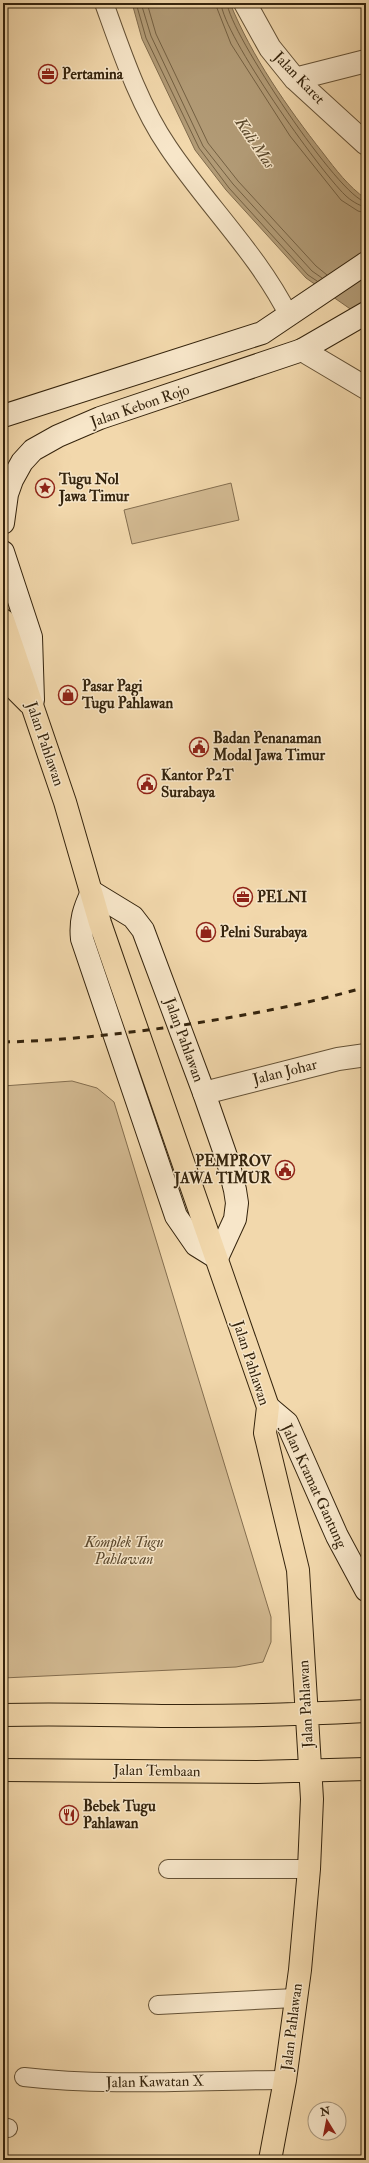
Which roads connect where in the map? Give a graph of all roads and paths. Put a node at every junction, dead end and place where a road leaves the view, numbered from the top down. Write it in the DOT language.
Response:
graph roads {
  1 [pos="104,3"];
  2 [pos="245,3"];
  3 [pos="366,61"];
  4 [pos="295,79"];
  5 [pos="366,144"];
  6 [pos="366,263"];
  7 [pos="296,312"];
  8 [pos="366,313"];
  9 [pos="302,350"];
  10 [pos="366,388"];
  11 [pos="3,400"];
  12 [pos="42,404"];
  13 [pos="3,416"];
  14 [pos="3,523"];
  15 [pos="3,552"];
  16 [pos="3,620"];
  17 [pos="3,676"];
  18 [pos="33,707"];
  19 [pos="92,892"];
  20 [pos="366,1055"];
  21 [pos="204,1093"];
  22 [pos="217,1258"];
  23 [pos="268,1407"];
  24 [pos="366,1590"];
  25 [pos="366,1711"];
  26 [pos="307,1714"];
  27 [pos="3,1715"];
  28 [pos="366,1769"];
  29 [pos="3,1770"];
  30 [pos="310,1772"];
  31 [pos="168,1869"];
  32 [pos="309,1869"];
  33 [pos="295,1998"];
  34 [pos="158,2005"];
  35 [pos="24,2076"];
  36 [pos="285,2080"];
  37 [pos="270,2160"];
  1 -- 7 [label="street"];
  2 -- 4 [label="main road, Jalan Karet"];
  3 -- 4 [label="main road"];
  4 -- 5 [label="main road, Jalan Karet"];
  6 -- 7 [label="main road, Jalan Kebon Rojo"];
  7 -- 12 [label="main road, Jalan Kebon Rojo"];
  8 -- 9 [label="main road, Jalan Kebon Rojo"];
  9 -- 10 [label="main road"];
  9 -- 14 [label="main road, Jalan Kebon Rojo"];
  11 -- 12 [label="main road"];
  12 -- 13 [label="main road, Jalan Kebon Rojo"];
  15 -- 18 [label="main road"];
  16 -- 18 [label="main road, Jalan Pahlawan"];
  17 -- 18 [label="main road"];
  18 -- 19 [label="main road, Jalan Pahlawan"];
  19 -- 21 [label="main road, Jalan Pahlawan"];
  19 -- 22 [label="main road, Jalan Pahlawan"];
  20 -- 21 [label="main road, Jalan Johar"];
  21 -- 22 [label="main road, Jalan Pahlawan"];
  22 -- 23 [label="main road, Jalan Pahlawan"];
  23 -- 24 [label="main road, Jalan Kramat Gantung"];
  23 -- 26 [label="main road, Jalan Pahlawan"];
  25 -- 26 [label="main road"];
  26 -- 27 [label="main road"];
  26 -- 30 [label="main road, Jalan Pahlawan"];
  28 -- 30 [label="main road, Jalan Tembaan"];
  29 -- 30 [label="main road, Jalan Tembaan"];
  30 -- 32 [label="main road, Jalan Pahlawan"];
  31 -- 32 [label="street"];
  32 -- 33 [label="main road, Jalan Pahlawan"];
  33 -- 34 [label="street"];
  33 -- 36 [label="main road, Jalan Pahlawan"];
  35 -- 36 [label="street, Jalan Kawatan X"];
  36 -- 37 [label="main road, Jalan Pahlawan"];
}
